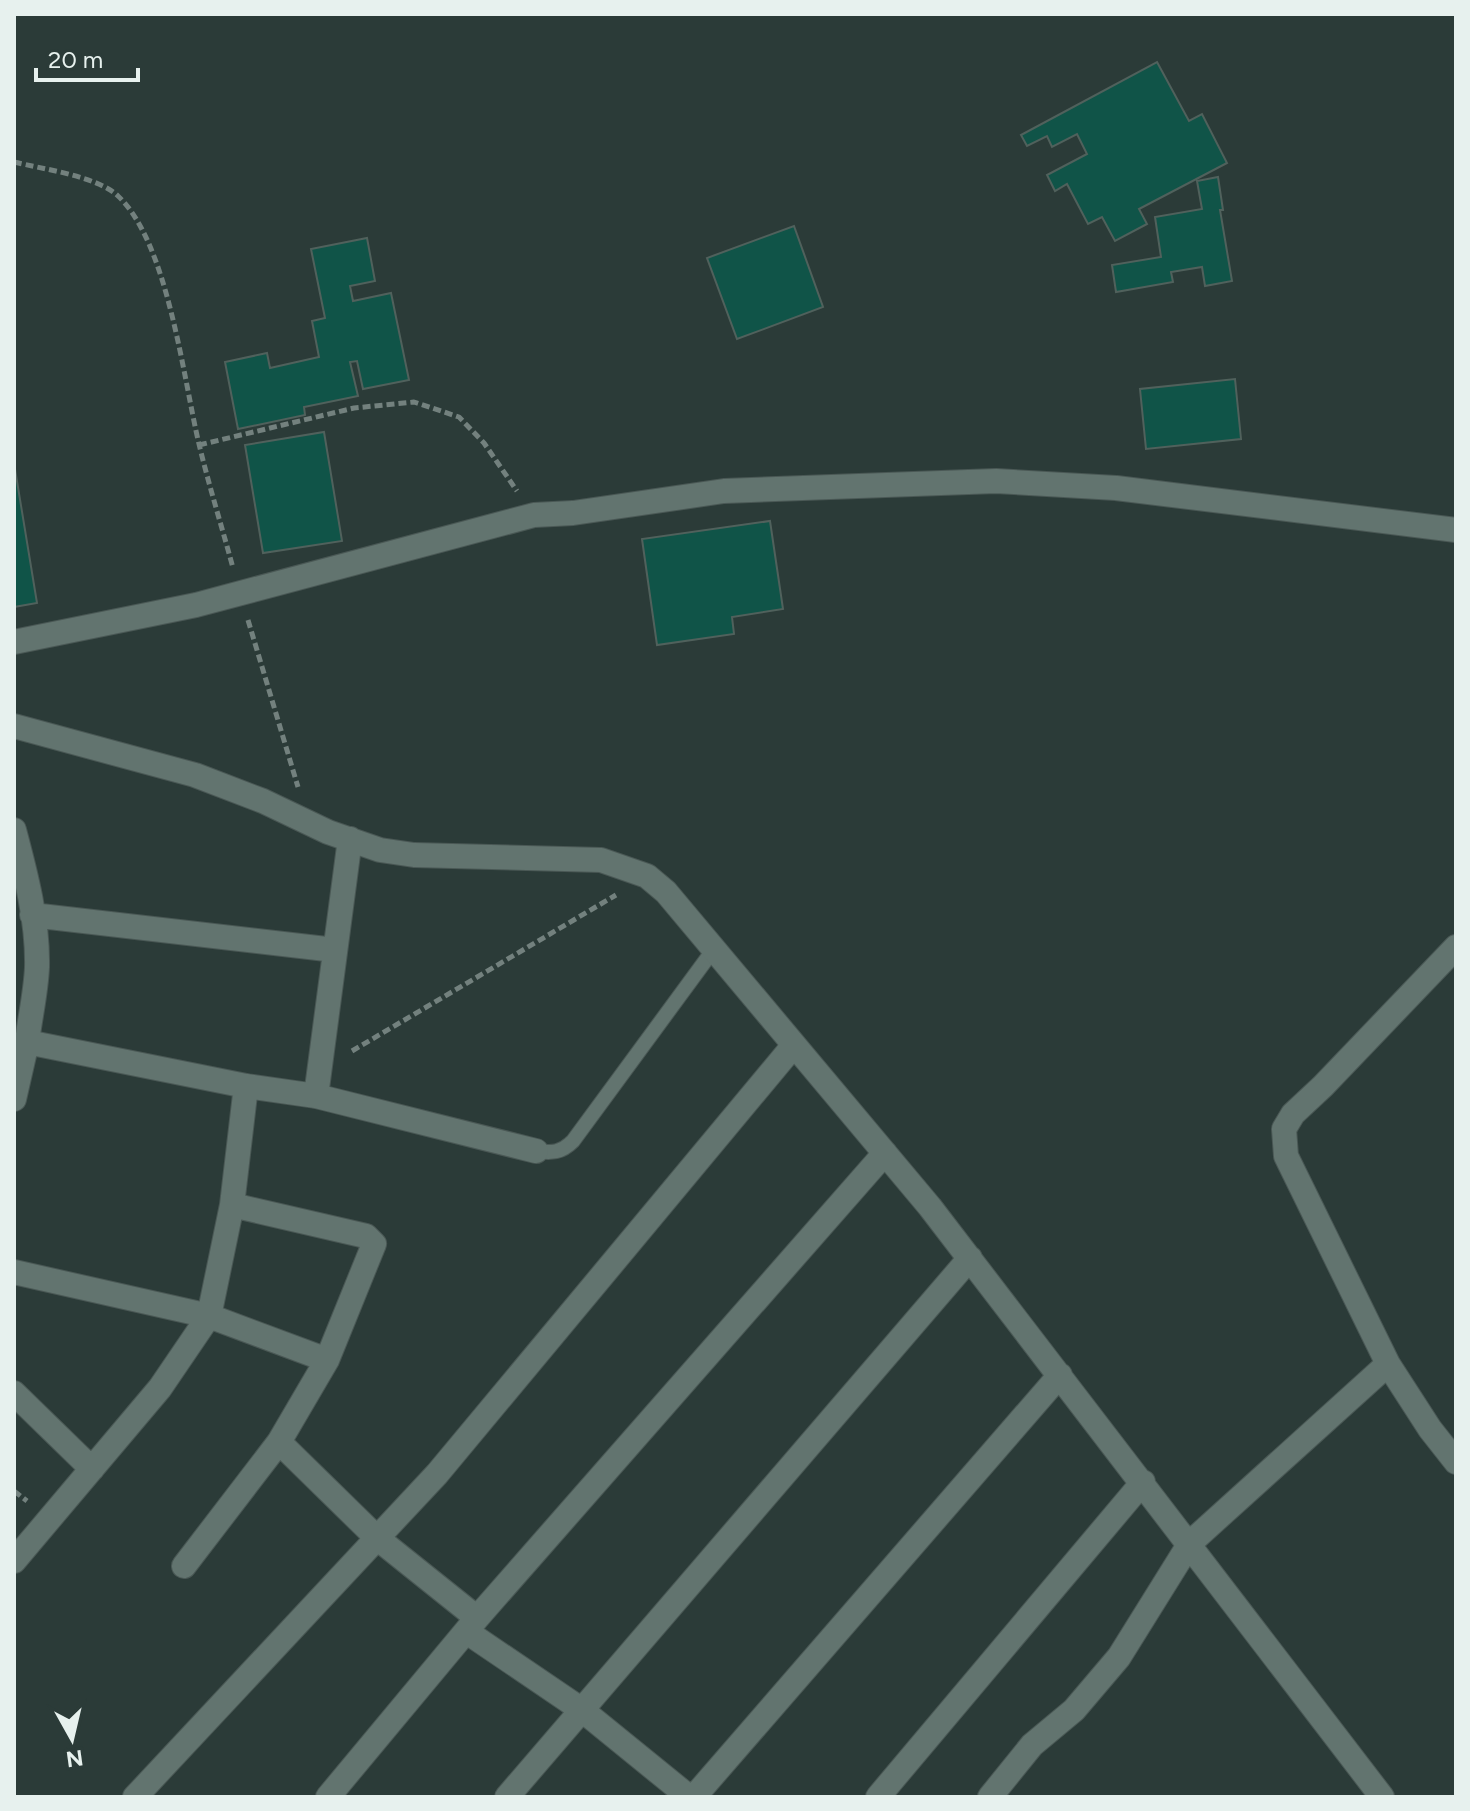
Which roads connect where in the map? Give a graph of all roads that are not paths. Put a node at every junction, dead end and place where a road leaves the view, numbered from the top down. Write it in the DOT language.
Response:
graph roads {
  1 [pos="1456,530"];
  2 [pos="14,642"];
  3 [pos="14,726"];
  4 [pos="14,830"];
  5 [pos="350,839"];
  6 [pos="32,915"];
  7 [pos="1456,947"];
  8 [pos="714,949"];
  9 [pos="335,950"];
  10 [pos="27,1042"];
  11 [pos="794,1045"];
  12 [pos="246,1086"];
  13 [pos="316,1096"];
  14 [pos="14,1099"];
  15 [pos="536,1151"];
  16 [pos="885,1153"];
  17 [pos="232,1205"];
  18 [pos="970,1258"];
  19 [pos="14,1272"];
  20 [pos="209,1316"];
  21 [pos="327,1360"];
  22 [pos="1388,1364"];
  23 [pos="1060,1375"];
  24 [pos="14,1393"];
  25 [pos="279,1442"];
  26 [pos="1456,1462"];
  27 [pos="92,1469"];
  28 [pos="1143,1482"];
  29 [pos="377,1538"];
  30 [pos="1190,1543"];
  31 [pos="14,1561"];
  32 [pos="184,1566"];
  33 [pos="472,1625"];
  34 [pos="582,1710"];
  35 [pos="135,1797"];
  36 [pos="328,1797"];
  37 [pos="507,1797"];
  38 [pos="692,1797"];
  39 [pos="878,1797"];
  40 [pos="990,1797"];
  41 [pos="1382,1797"];
  1 -- 2 [label="street"];
  3 -- 5 [label="street"];
  4 -- 6 [label="street"];
  5 -- 8 [label="street"];
  5 -- 9 [label="street"];
  6 -- 9 [label="street"];
  6 -- 10 [label="street"];
  7 -- 22 [label="street"];
  8 -- 11 [label="street"];
  8 -- 15 [label="lane"];
  9 -- 13 [label="street"];
  10 -- 12 [label="street"];
  10 -- 14 [label="street"];
  11 -- 16 [label="street"];
  11 -- 29 [label="street"];
  12 -- 13 [label="street"];
  12 -- 17 [label="street"];
  13 -- 15 [label="street"];
  16 -- 18 [label="street"];
  16 -- 33 [label="street"];
  17 -- 20 [label="street"];
  17 -- 21 [label="street"];
  18 -- 23 [label="street"];
  18 -- 34 [label="street"];
  19 -- 20 [label="street"];
  20 -- 21 [label="street"];
  20 -- 27 [label="street"];
  21 -- 25 [label="street"];
  22 -- 26 [label="street"];
  22 -- 30 [label="street"];
  23 -- 28 [label="street"];
  23 -- 38 [label="street"];
  24 -- 27 [label="street"];
  25 -- 29 [label="street"];
  25 -- 32 [label="street"];
  27 -- 31 [label="street"];
  28 -- 30 [label="street"];
  28 -- 39 [label="street"];
  29 -- 33 [label="street"];
  29 -- 35 [label="street"];
  30 -- 40 [label="street"];
  30 -- 41 [label="street"];
  33 -- 34 [label="street"];
  33 -- 36 [label="street"];
  34 -- 37 [label="street"];
  34 -- 38 [label="street"];
}
